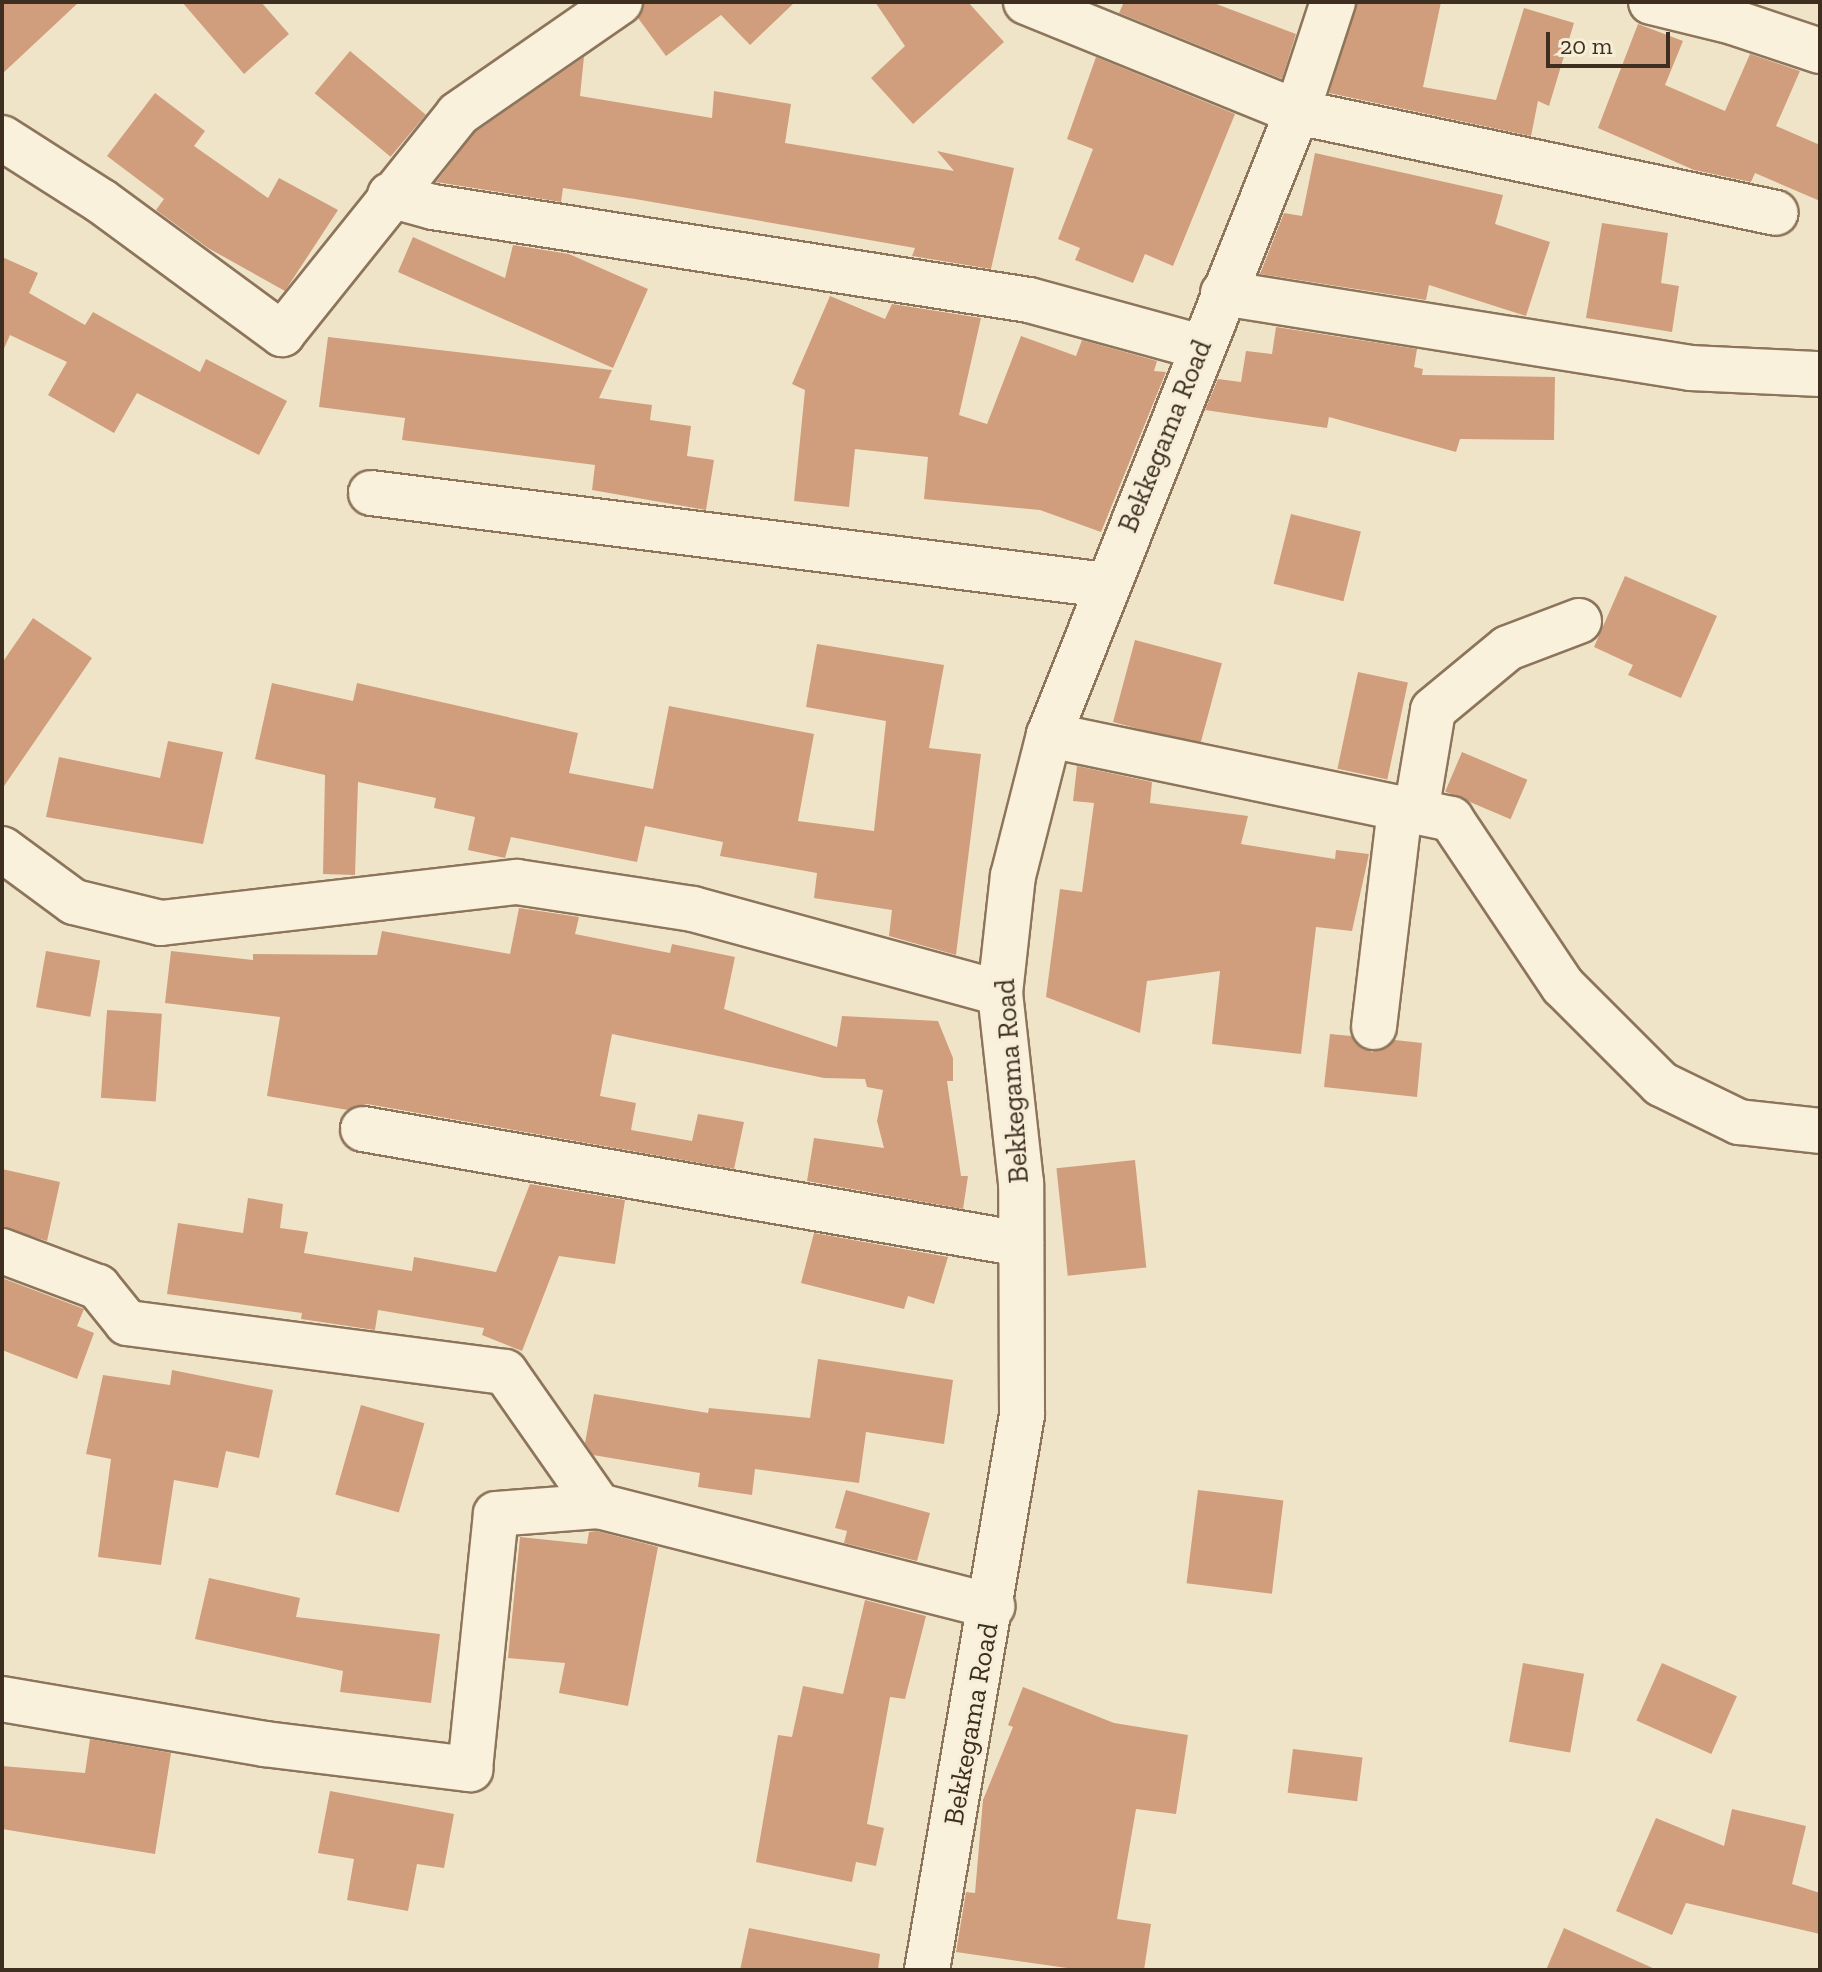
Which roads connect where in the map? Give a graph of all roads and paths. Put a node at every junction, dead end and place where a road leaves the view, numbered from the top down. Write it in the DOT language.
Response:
graph roads {
  1 [pos="620,2"];
  2 [pos="1026,2"];
  3 [pos="1333,2"];
  4 [pos="1651,2"];
  5 [pos="1820,51"];
  6 [pos="1297,112"];
  7 [pos="2,138"];
  8 [pos="390,195"];
  9 [pos="1775,213"];
  10 [pos="1223,293"];
  11 [pos="1201,347"];
  12 [pos="1820,374"];
  13 [pos="371,493"];
  14 [pos="1105,585"];
  15 [pos="1579,621"];
  16 [pos="1049,735"];
  17 [pos="1408,810"];
  18 [pos="2,849"];
  19 [pos="1000,993"];
  20 [pos="1374,1027"];
  21 [pos="363,1129"];
  22 [pos="1820,1131"];
  23 [pos="1021,1244"];
  24 [pos="2,1251"];
  25 [pos="599,1506"];
  26 [pos="992,1606"];
  27 [pos="2,1699"];
  28 [pos="927,1970"];
  1 -- 8 [label="street"];
  2 -- 6 [label="street"];
  3 -- 6 [label="street, Bekkegama Road"];
  4 -- 5 [label="street"];
  6 -- 9 [label="street"];
  6 -- 10 [label="street, Bekkegama Road"];
  7 -- 8 [label="street"];
  8 -- 11 [label="street"];
  10 -- 11 [label="street, Bekkegama Road"];
  10 -- 12 [label="street"];
  11 -- 14 [label="street, Bekkegama Road"];
  13 -- 14 [label="street"];
  14 -- 16 [label="street, Bekkegama Road"];
  15 -- 17 [label="street"];
  16 -- 17 [label="street"];
  16 -- 19 [label="street, Bekkegama Road"];
  17 -- 20 [label="street"];
  17 -- 22 [label="street"];
  18 -- 19 [label="street"];
  19 -- 23 [label="street, Bekkegama Road"];
  21 -- 23 [label="street"];
  23 -- 26 [label="street, Bekkegama Road"];
  24 -- 25 [label="street"];
  25 -- 26 [label="street"];
  25 -- 27 [label="street"];
  26 -- 28 [label="street, Bekkegama Road"];
}
